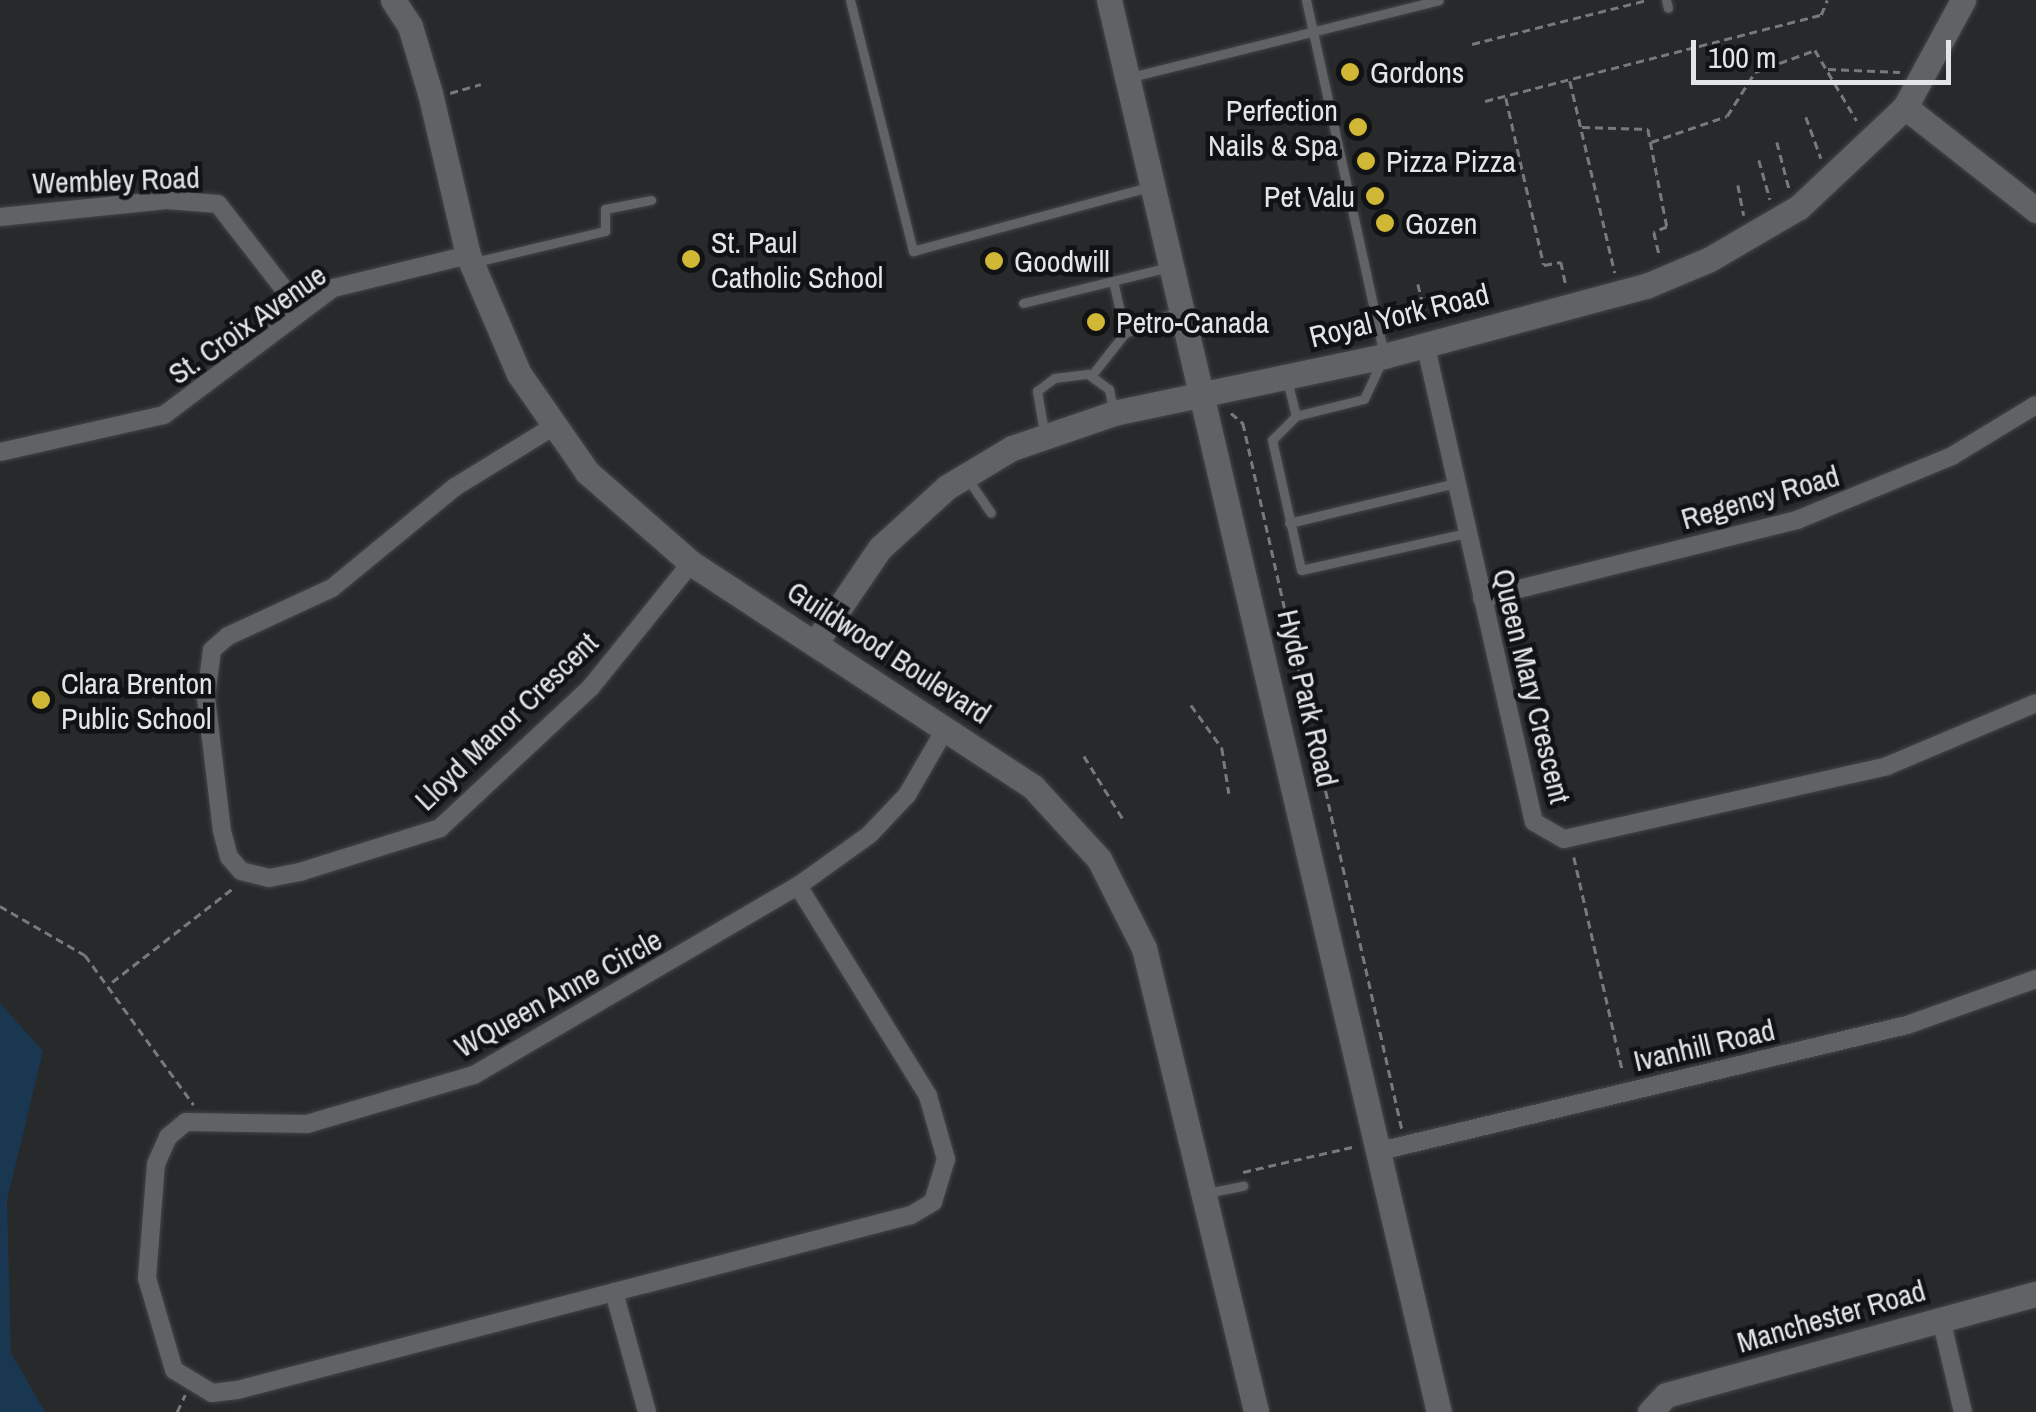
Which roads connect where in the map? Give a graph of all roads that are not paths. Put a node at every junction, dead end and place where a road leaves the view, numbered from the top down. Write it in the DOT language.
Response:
graph roads {
  1 [pos="393,0"];
  2 [pos="850,0"];
  3 [pos="1109,0"];
  4 [pos="1306,0"];
  5 [pos="1440,0"];
  6 [pos="1963,0"];
  7 [pos="1313,34"];
  8 [pos="1128,78"];
  9 [pos="1905,108"];
  10 [pos="1154,186"];
  11 [pos="651,200"];
  12 [pos="2036,210"];
  13 [pos="0,216"];
  14 [pos="470,258"];
  15 [pos="1173,266"];
  16 [pos="1113,281"];
  17 [pos="1023,303"];
  18 [pos="1184,309"];
  19 [pos="302,312"];
  20 [pos="1125,334"];
  21 [pos="1428,342"];
  22 [pos="1384,356"];
  23 [pos="1286,374"];
  24 [pos="1091,376"];
  25 [pos="1203,390"];
  26 [pos="2036,405"];
  27 [pos="1114,413"];
  28 [pos="1296,416"];
  29 [pos="551,428"];
  30 [pos="1046,436"];
  31 [pos="0,452"];
  32 [pos="966,476"];
  33 [pos="1456,482"];
  34 [pos="991,513"];
  35 [pos="1289,524"];
  36 [pos="1467,532"];
  37 [pos="691,563"];
  38 [pos="1482,598"];
  39 [pos="816,642"];
  40 [pos="2036,703"];
  41 [pos="946,728"];
  42 [pos="798,886"];
  43 [pos="2036,979"];
  44 [pos="1388,1146"];
  45 [pos="1243,1186"];
  46 [pos="1203,1194"];
  47 [pos="614,1292"];
  48 [pos="2036,1294"];
  49 [pos="1941,1318"];
  50 [pos="647,1412"];
  51 [pos="1256,1412"];
  52 [pos="1439,1412"];
  53 [pos="1650,1412"];
  54 [pos="1964,1412"];
  1 -- 14 [label="street, Guildwood Boulevard"];
  2 -- 10 [label="lane"];
  3 -- 8 [label="street, Hyde Park Road"];
  4 -- 7 [label="lane"];
  5 -- 7 [label="lane"];
  6 -- 9 [label="street, Royal York Road"];
  7 -- 8 [label="lane"];
  7 -- 22 [label="lane"];
  8 -- 10 [label="street, Hyde Park Road"];
  9 -- 12 [label="street"];
  9 -- 21 [label="street, Royal York Road"];
  10 -- 15 [label="street, Hyde Park Road"];
  11 -- 14 [label="lane"];
  13 -- 19 [label="street, Wembley Road"];
  14 -- 19 [label="street, St. Croix Avenue"];
  14 -- 29 [label="street, Guildwood Boulevard"];
  15 -- 16 [label="lane"];
  15 -- 18 [label="street, Hyde Park Road"];
  16 -- 17 [label="lane"];
  16 -- 20 [label="lane"];
  18 -- 20 [label="lane"];
  18 -- 25 [label="street, Hyde Park Road"];
  19 -- 31 [label="street, St. Croix Avenue"];
  20 -- 24 [label="lane"];
  21 -- 22 [label="street, Royal York Road"];
  21 -- 33 [label="street, Queen Mary Crescent"];
  22 -- 23 [label="street, Royal York Road"];
  22 -- 28 [label="lane"];
  23 -- 25 [label="street, Royal York Road"];
  23 -- 28 [label="lane"];
  24 -- 27 [label="lane"];
  24 -- 30 [label="lane"];
  25 -- 27 [label="street, Royal York Road"];
  25 -- 44 [label="street, Hyde Park Road"];
  26 -- 38 [label="street, Regency Road"];
  27 -- 30 [label="street, Royal York Road"];
  28 -- 35 [label="lane"];
  29 -- 37 [label="street, Guildwood Boulevard"];
  29 -- 37 [label="street, Lloyd Manor Crescent"];
  30 -- 32 [label="street, Royal York Road"];
  32 -- 34 [label="lane"];
  32 -- 39 [label="street, Royal York Road"];
  33 -- 35 [label="lane"];
  33 -- 36 [label="street, Queen Mary Crescent"];
  35 -- 36 [label="lane"];
  36 -- 38 [label="street, Queen Mary Crescent"];
  37 -- 39 [label="street, Guildwood Boulevard"];
  38 -- 40 [label="street, Queen Mary Crescent"];
  39 -- 41 [label="street, Guildwood Boulevard"];
  41 -- 42 [label="street"];
  41 -- 46 [label="street, Guildwood Boulevard"];
  42 -- 47 [label="street"];
  42 -- 47 [label="street, WQueen Anne Circle"];
  43 -- 44 [label="street, Ivanhill Road"];
  44 -- 52 [label="street, Hyde Park Road"];
  45 -- 46 [label="lane"];
  46 -- 51 [label="street, Guildwood Boulevard"];
  47 -- 50 [label="street"];
  48 -- 49 [label="street, Manchester Road"];
  49 -- 53 [label="street, Manchester Road"];
  49 -- 54 [label="street"];
}
